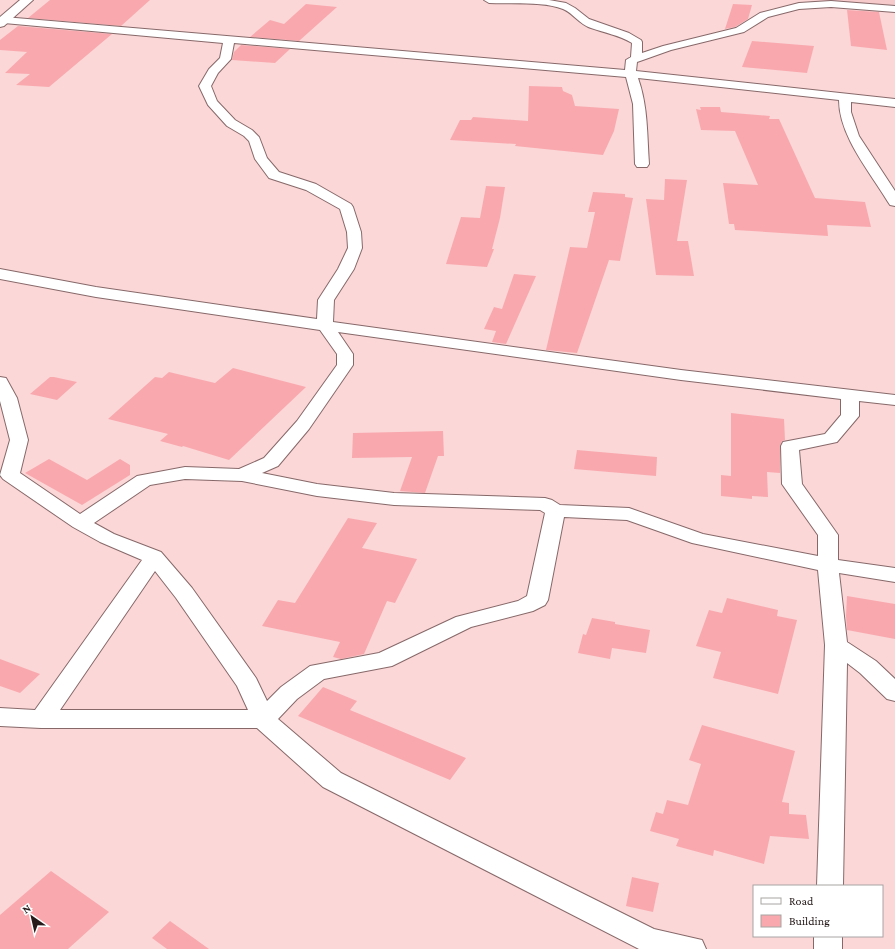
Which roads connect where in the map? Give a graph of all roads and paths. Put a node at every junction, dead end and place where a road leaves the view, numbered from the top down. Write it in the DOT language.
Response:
graph roads {
  1 [pos="27,0"];
  2 [pos="489,0"];
  3 [pos="895,9"];
  4 [pos="2,22"];
  5 [pos="232,39"];
  6 [pos="636,59"];
  7 [pos="630,74"];
  8 [pos="845,97"];
  9 [pos="895,102"];
  10 [pos="642,164"];
  11 [pos="895,202"];
  12 [pos="0,274"];
  13 [pos="325,325"];
  14 [pos="0,382"];
  15 [pos="850,395"];
  16 [pos="895,400"];
  17 [pos="242,475"];
  18 [pos="555,510"];
  19 [pos="80,523"];
  20 [pos="154,557"];
  21 [pos="828,565"];
  22 [pos="895,575"];
  23 [pos="836,645"];
  24 [pos="895,693"];
  25 [pos="0,718"];
  26 [pos="41,719"];
  27 [pos="263,719"];
  28 [pos="830,885"];
  29 [pos="828,937"];
  30 [pos="692,949"];
  31 [pos="828,949"];
  1 -- 4 [label="street"];
  2 -- 6 [label="street"];
  3 -- 6 [label="street"];
  4 -- 5 [label="street"];
  5 -- 7 [label="street"];
  5 -- 13 [label="street"];
  6 -- 7 [label="street"];
  7 -- 8 [label="street"];
  7 -- 10 [label="street"];
  8 -- 9 [label="street"];
  8 -- 11 [label="street"];
  12 -- 13 [label="street"];
  13 -- 15 [label="street"];
  13 -- 17 [label="street"];
  14 -- 19 [label="street"];
  15 -- 16 [label="street"];
  15 -- 21 [label="street"];
  17 -- 18 [label="street"];
  17 -- 19 [label="street"];
  18 -- 21 [label="street"];
  18 -- 27 [label="street"];
  19 -- 20 [label="street"];
  20 -- 26 [label="street"];
  20 -- 27 [label="street"];
  21 -- 22 [label="street"];
  21 -- 23 [label="street"];
  23 -- 24 [label="street"];
  23 -- 28 [label="street"];
  25 -- 26 [label="street"];
  26 -- 27 [label="street"];
  27 -- 30 [label="street"];
  29 -- 31 [label="street"];
}
